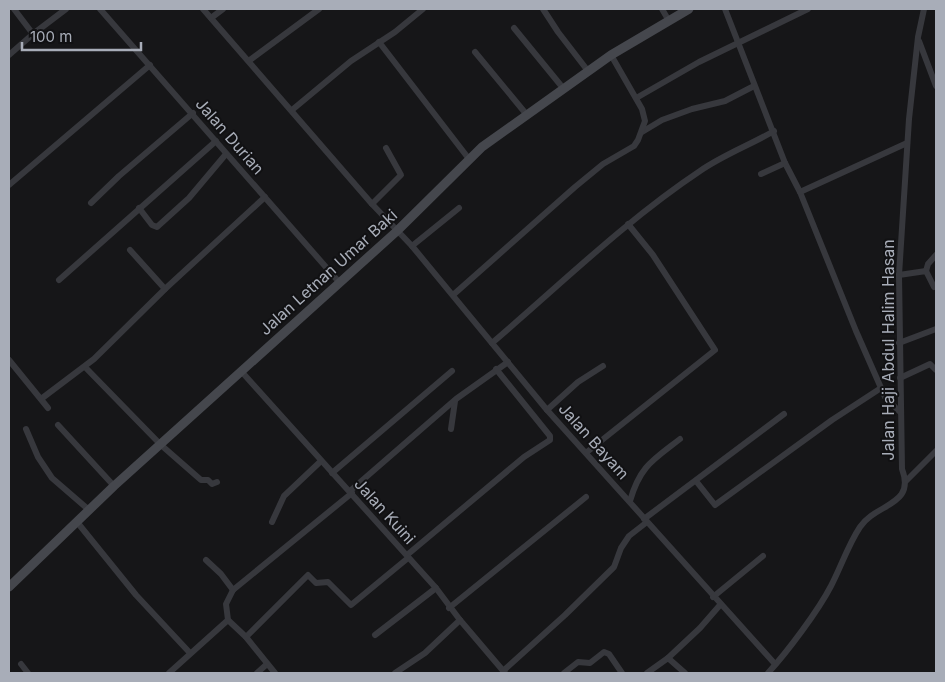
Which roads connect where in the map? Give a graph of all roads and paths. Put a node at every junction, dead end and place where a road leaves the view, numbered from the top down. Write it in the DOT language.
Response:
graph roads {
  1 [pos="14,9"];
  2 [pos="66,9"];
  3 [pos="100,9"];
  4 [pos="203,9"];
  5 [pos="223,9"];
  6 [pos="319,9"];
  7 [pos="423,9"];
  8 [pos="543,9"];
  9 [pos="662,9"];
  10 [pos="690,9"];
  11 [pos="725,9"];
  12 [pos="808,9"];
  13 [pos="924,9"];
  14 [pos="212,18"];
  15 [pos="669,21"];
  16 [pos="514,28"];
  17 [pos="33,34"];
  18 [pos="918,37"];
  19 [pos="379,42"];
  20 [pos="740,44"];
  21 [pos="475,52"];
  22 [pos="9,55"];
  23 [pos="611,55"];
  24 [pos="250,60"];
  25 [pos="150,65"];
  26 [pos="588,71"];
  27 [pos="754,86"];
  28 [pos="936,86"];
  29 [pos="563,88"];
  30 [pos="638,97"];
  31 [pos="292,110"];
  32 [pos="193,113"];
  33 [pos="527,115"];
  34 [pos="774,131"];
  35 [pos="641,132"];
  36 [pos="216,141"];
  37 [pos="907,143"];
  38 [pos="386,148"];
  39 [pos="226,154"];
  40 [pos="469,159"];
  41 [pos="785,163"];
  42 [pos="761,174"];
  43 [pos="9,185"];
  44 [pos="800,192"];
  45 [pos="265,197"];
  46 [pos="91,203"];
  47 [pos="372,204"];
  48 [pos="139,208"];
  49 [pos="459,208"];
  50 [pos="628,224"];
  51 [pos="397,231"];
  52 [pos="412,246"];
  53 [pos="130,250"];
  54 [pos="936,255"];
  55 [pos="926,270"];
  56 [pos="899,275"];
  57 [pos="59,280"];
  58 [pos="339,282"];
  59 [pos="934,287"];
  60 [pos="165,289"];
  61 [pos="453,296"];
  62 [pos="936,329"];
  63 [pos="492,343"];
  64 [pos="900,343"];
  65 [pos="9,360"];
  66 [pos="508,362"];
  67 [pos="603,366"];
  68 [pos="85,367"];
  69 [pos="496,370"];
  70 [pos="936,370"];
  71 [pos="241,371"];
  72 [pos="452,371"];
  73 [pos="900,378"];
  74 [pos="881,388"];
  75 [pos="41,399"];
  76 [pos="455,401"];
  77 [pos="48,408"];
  78 [pos="547,410"];
  79 [pos="901,413"];
  80 [pos="784,414"];
  81 [pos="58,425"];
  82 [pos="26,429"];
  83 [pos="452,429"];
  84 [pos="680,439"];
  85 [pos="161,445"];
  86 [pos="936,451"];
  87 [pos="588,452"];
  88 [pos="321,461"];
  89 [pos="332,473"];
  90 [pos="906,481"];
  91 [pos="217,482"];
  92 [pos="696,482"];
  93 [pos="114,486"];
  94 [pos="351,492"];
  95 [pos="586,497"];
  96 [pos="630,501"];
  97 [pos="89,510"];
  98 [pos="646,520"];
  99 [pos="77,522"];
  100 [pos="272,522"];
  101 [pos="407,556"];
  102 [pos="763,556"];
  103 [pos="206,560"];
  104 [pos="9,587"];
  105 [pos="436,588"];
  106 [pos="233,590"];
  107 [pos="713,597"];
  108 [pos="720,605"];
  109 [pos="450,608"];
  110 [pos="228,620"];
  111 [pos="460,620"];
  112 [pos="375,635"];
  113 [pos="246,638"];
  114 [pos="190,653"];
  115 [pos="668,658"];
  116 [pos="21,664"];
  117 [pos="267,664"];
  118 [pos="776,664"];
  119 [pos="504,672"];
  120 [pos="28,673"];
  121 [pos="168,673"];
  122 [pos="257,673"];
  123 [pos="275,673"];
  124 [pos="395,673"];
  125 [pos="564,673"];
  126 [pos="622,673"];
  127 [pos="647,673"];
  128 [pos="685,673"];
  129 [pos="768,673"];
  1 -- 17 [label="street"];
  2 -- 17 [label="street"];
  3 -- 25 [label="street, Jalan Durian"];
  4 -- 14 [label="street, Jalan Bayam"];
  5 -- 14 [label="street"];
  6 -- 24 [label="street"];
  7 -- 19 [label="street"];
  8 -- 26 [label="street"];
  9 -- 15 [label="street"];
  10 -- 15 [label="street, Jalan Letnan Umar Baki"];
  11 -- 20 [label="street"];
  12 -- 20 [label="street"];
  13 -- 18 [label="street, Jalan Haji Abdul Halim Hasan"];
  14 -- 24 [label="street, Jalan Bayam"];
  15 -- 23 [label="street, Jalan Letnan Umar Baki"];
  16 -- 29 [label="street"];
  17 -- 22 [label="street"];
  18 -- 28 [label="street"];
  18 -- 37 [label="street, Jalan Haji Abdul Halim Hasan"];
  19 -- 31 [label="street"];
  19 -- 40 [label="street"];
  20 -- 27 [label="street"];
  20 -- 30 [label="street"];
  21 -- 33 [label="street"];
  23 -- 26 [label="street, Jalan Letnan Umar Baki"];
  23 -- 30 [label="street"];
  24 -- 31 [label="street, Jalan Bayam"];
  25 -- 32 [label="street, Jalan Durian"];
  25 -- 43 [label="street"];
  26 -- 29 [label="street, Jalan Letnan Umar Baki"];
  27 -- 34 [label="street"];
  27 -- 35 [label="street"];
  29 -- 33 [label="street, Jalan Letnan Umar Baki"];
  30 -- 35 [label="street"];
  31 -- 47 [label="street, Jalan Bayam"];
  32 -- 36 [label="street, Jalan Durian"];
  32 -- 46 [label="street"];
  33 -- 40 [label="street, Jalan Letnan Umar Baki"];
  34 -- 41 [label="street"];
  34 -- 50 [label="street"];
  35 -- 61 [label="street"];
  36 -- 39 [label="street, Jalan Durian"];
  36 -- 48 [label="street"];
  37 -- 44 [label="street"];
  37 -- 56 [label="street, Jalan Haji Abdul Halim Hasan"];
  38 -- 47 [label="street"];
  39 -- 45 [label="street, Jalan Durian"];
  39 -- 48 [label="street"];
  40 -- 51 [label="street, Jalan Letnan Umar Baki"];
  41 -- 42 [label="street"];
  41 -- 44 [label="street"];
  44 -- 74 [label="street"];
  45 -- 58 [label="street, Jalan Durian"];
  45 -- 60 [label="street"];
  47 -- 51 [label="street, Jalan Bayam"];
  48 -- 57 [label="street"];
  49 -- 52 [label="street"];
  50 -- 63 [label="street"];
  50 -- 87 [label="street"];
  51 -- 52 [label="street, Jalan Bayam"];
  51 -- 58 [label="street, Jalan Letnan Umar Baki"];
  52 -- 61 [label="street, Jalan Bayam"];
  53 -- 60 [label="street"];
  54 -- 55 [label="street"];
  55 -- 56 [label="street"];
  55 -- 59 [label="street"];
  56 -- 64 [label="street, Jalan Haji Abdul Halim Hasan"];
  58 -- 71 [label="street, Jalan Letnan Umar Baki"];
  60 -- 68 [label="street"];
  61 -- 63 [label="street, Jalan Bayam"];
  62 -- 64 [label="street"];
  63 -- 66 [label="street, Jalan Bayam"];
  64 -- 73 [label="street, Jalan Haji Abdul Halim Hasan"];
  65 -- 75 [label="street"];
  66 -- 69 [label="street"];
  66 -- 78 [label="street, Jalan Bayam"];
  67 -- 78 [label="street"];
  68 -- 75 [label="street"];
  68 -- 85 [label="street"];
  69 -- 76 [label="street"];
  69 -- 101 [label="street"];
  70 -- 73 [label="street"];
  71 -- 85 [label="street, Jalan Letnan Umar Baki"];
  71 -- 88 [label="street, Jalan Kuini"];
  72 -- 89 [label="street"];
  73 -- 79 [label="street, Jalan Haji Abdul Halim Hasan"];
  74 -- 79 [label="street"];
  74 -- 92 [label="street"];
  75 -- 77 [label="street"];
  76 -- 83 [label="street"];
  76 -- 94 [label="street"];
  78 -- 87 [label="street, Jalan Bayam"];
  79 -- 90 [label="street, Jalan Haji Abdul Halim Hasan"];
  80 -- 92 [label="street"];
  81 -- 93 [label="street"];
  82 -- 97 [label="street"];
  84 -- 96 [label="street"];
  85 -- 91 [label="street"];
  85 -- 93 [label="street, Jalan Letnan Umar Baki"];
  86 -- 90 [label="street"];
  87 -- 96 [label="street, Jalan Bayam"];
  88 -- 89 [label="street, Jalan Kuini"];
  88 -- 100 [label="street"];
  89 -- 94 [label="street, Jalan Kuini"];
  90 -- 118 [label="street, Jalan Haji Abdul Halim Hasan"];
  92 -- 98 [label="street"];
  93 -- 97 [label="street, Jalan Letnan Umar Baki"];
  94 -- 101 [label="street, Jalan Kuini"];
  94 -- 106 [label="street"];
  95 -- 109 [label="street"];
  96 -- 98 [label="street, Jalan Bayam"];
  97 -- 99 [label="street, Jalan Letnan Umar Baki"];
  98 -- 107 [label="street, Jalan Bayam"];
  98 -- 119 [label="street"];
  99 -- 104 [label="street, Jalan Letnan Umar Baki"];
  99 -- 114 [label="street"];
  101 -- 105 [label="street, Jalan Kuini"];
  101 -- 113 [label="street"];
  102 -- 107 [label="street"];
  103 -- 106 [label="street"];
  105 -- 109 [label="street, Jalan Kuini"];
  105 -- 112 [label="street"];
  106 -- 110 [label="street"];
  107 -- 108 [label="street, Jalan Bayam"];
  108 -- 115 [label="street"];
  108 -- 118 [label="street, Jalan Bayam"];
  109 -- 111 [label="street, Jalan Kuini"];
  110 -- 113 [label="street"];
  110 -- 114 [label="street"];
  111 -- 119 [label="street, Jalan Kuini"];
  111 -- 124 [label="street"];
  113 -- 117 [label="street"];
  114 -- 121 [label="street"];
  115 -- 127 [label="street"];
  115 -- 128 [label="street"];
  116 -- 120 [label="street"];
  117 -- 122 [label="street"];
  117 -- 123 [label="street"];
  118 -- 129 [label="street, Jalan Haji Abdul Halim Hasan"];
  125 -- 126 [label="street"];
}
